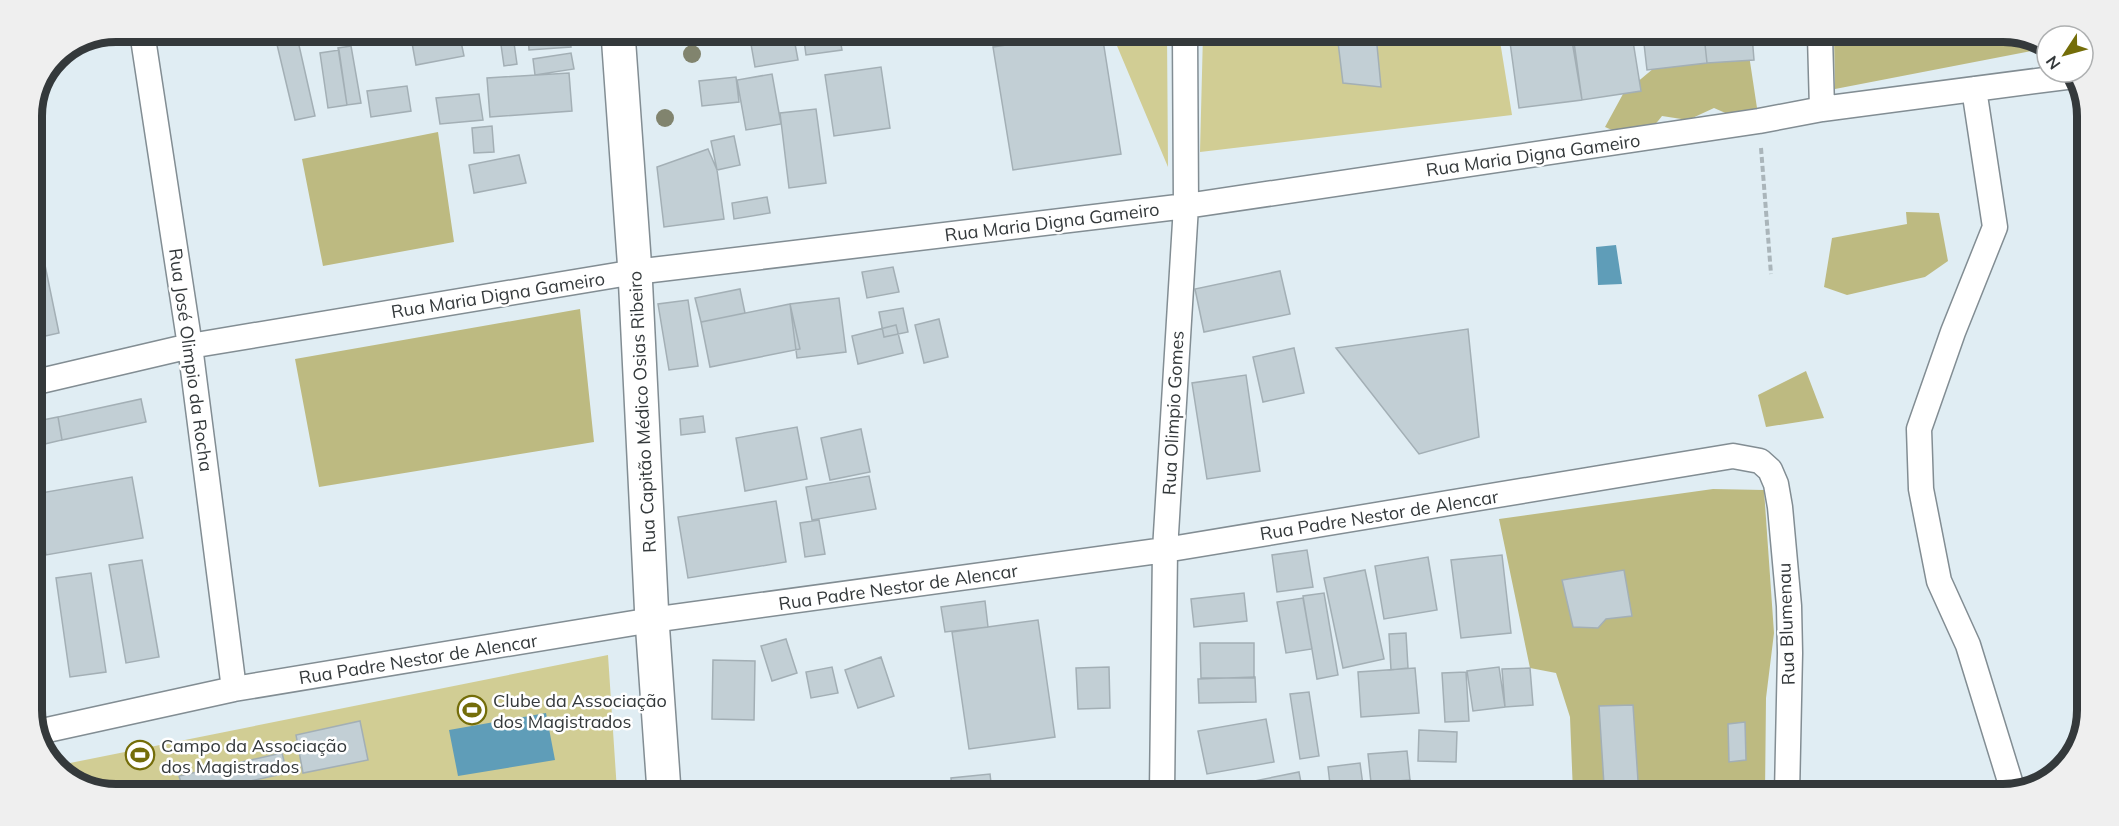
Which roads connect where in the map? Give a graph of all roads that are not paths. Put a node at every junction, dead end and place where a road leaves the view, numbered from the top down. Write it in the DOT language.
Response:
graph roads {
  1 [pos="144,42"];
  2 [pos="619,42"];
  3 [pos="1185,42"];
  4 [pos="1820,42"];
  5 [pos="2035,81"];
  6 [pos="1974,89"];
  7 [pos="1822,109"];
  8 [pos="1186,206"];
  9 [pos="635,272"];
  10 [pos="190,346"];
  11 [pos="42,381"];
  12 [pos="1760,461"];
  13 [pos="1165,550"];
  14 [pos="652,620"];
  15 [pos="234,689"];
  16 [pos="45,730"];
  17 [pos="2011,783"];
  18 [pos="664,784"];
  19 [pos="1162,784"];
  20 [pos="1787,784"];
  1 -- 10 [label="street, Rua José Olimpio da Rocha"];
  2 -- 9 [label="main road, Rua Capitão Médico Osias Ribeiro"];
  3 -- 8 [label="street, Rua Olimpio Gomes"];
  4 -- 7 [label="street"];
  5 -- 6 [label="street, Rua Maria Digna Gameiro"];
  6 -- 7 [label="street, Rua Maria Digna Gameiro"];
  6 -- 17 [label="street"];
  7 -- 8 [label="street, Rua Maria Digna Gameiro"];
  8 -- 9 [label="street, Rua Maria Digna Gameiro"];
  8 -- 13 [label="street, Rua Olimpio Gomes"];
  9 -- 10 [label="street, Rua Maria Digna Gameiro"];
  9 -- 14 [label="main road, Rua Capitão Médico Osias Ribeiro"];
  10 -- 11 [label="street, Rua Maria Digna Gameiro"];
  10 -- 15 [label="street, Rua José Olimpio da Rocha"];
  12 -- 13 [label="street, Rua Padre Nestor de Alencar"];
  12 -- 20 [label="street, Rua Blumenau"];
  13 -- 14 [label="street, Rua Padre Nestor de Alencar"];
  13 -- 19 [label="street, Rua Olimpio Gomes"];
  14 -- 15 [label="street, Rua Padre Nestor de Alencar"];
  14 -- 18 [label="main road, Rua Capitão Médico Osias Ribeiro"];
  15 -- 16 [label="street, Rua Padre Nestor de Alencar"];
}
